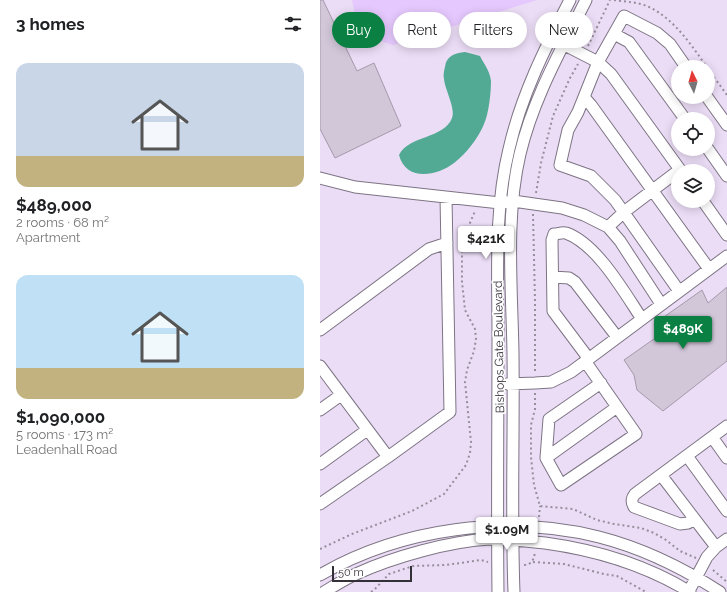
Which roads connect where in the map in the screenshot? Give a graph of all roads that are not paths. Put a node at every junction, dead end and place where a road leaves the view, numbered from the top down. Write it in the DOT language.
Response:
graph roads {
  1 [pos="570,0"];
  2 [pos="586,0"];
  3 [pos="564,12"];
  4 [pos="580,12"];
  5 [pos="614,34"];
  6 [pos="546,48"];
  7 [pos="562,48"];
  8 [pos="569,48"];
  9 [pos="681,60"];
  10 [pos="598,62"];
  11 [pos="584,97"];
  12 [pos="712,104"];
  13 [pos="680,112"];
  14 [pos="727,125"];
  15 [pos="713,156"];
  16 [pos="674,164"];
  17 [pos="727,176"];
  18 [pos="671,177"];
  19 [pos="320,178"];
  20 [pos="653,190"];
  21 [pos="446,197"];
  22 [pos="513,201"];
  23 [pos="500,203"];
  24 [pos="708,208"];
  25 [pos="624,212"];
  26 [pos="608,227"];
  27 [pos="727,235"];
  28 [pos="447,243"];
  29 [pos="727,256"];
  30 [pos="709,269"];
  31 [pos="552,277"];
  32 [pos="680,291"];
  33 [pos="661,304"];
  34 [pos="642,319"];
  35 [pos="320,330"];
  36 [pos="617,337"];
  37 [pos="587,360"];
  38 [pos="320,366"];
  39 [pos="498,383"];
  40 [pos="601,383"];
  41 [pos="513,384"];
  42 [pos="341,395"];
  43 [pos="617,406"];
  44 [pos="320,410"];
  45 [pos="727,426"];
  46 [pos="367,430"];
  47 [pos="712,437"];
  48 [pos="687,456"];
  49 [pos="388,457"];
  50 [pos="546,458"];
  51 [pos="727,458"];
  52 [pos="320,464"];
  53 [pos="661,475"];
  54 [pos="320,504"];
  55 [pos="727,511"];
  56 [pos="694,518"];
  57 [pos="498,527"];
  58 [pos="512,527"];
  59 [pos="727,539"];
  60 [pos="498,540"];
  61 [pos="512,540"];
  62 [pos="716,547"];
  63 [pos="361,555"];
  64 [pos="367,569"];
  65 [pos="320,575"];
  66 [pos="697,577"];
  67 [pos="324,592"];
  68 [pos="498,592"];
  69 [pos="514,592"];
  70 [pos="690,592"];
  71 [pos="720,592"];
  1 -- 3 [label="street, Bishops Gate Boulevard"];
  2 -- 4 [label="street, Bishops Gate Boulevard"];
  5 -- 9 [label="street"];
  5 -- 10 [label="street"];
  5 -- 13 [label="street"];
  6 -- 23 [label="street, Bishops Gate Boulevard"];
  7 -- 22 [label="street, Bishops Gate Boulevard"];
  8 -- 10 [label="street"];
  10 -- 11 [label="street"];
  10 -- 16 [label="street"];
  11 -- 20 [label="street"];
  11 -- 25 [label="street"];
  12 -- 14 [label="street"];
  15 -- 17 [label="street"];
  18 -- 20 [label="street"];
  19 -- 21 [label="street"];
  20 -- 25 [label="street"];
  20 -- 30 [label="street"];
  21 -- 23 [label="street"];
  21 -- 28 [label="street"];
  22 -- 23 [label="street"];
  22 -- 26 [label="street"];
  22 -- 41 [label="street, Bishops Gate Boulevard"];
  23 -- 39 [label="street, Bishops Gate Boulevard"];
  24 -- 27 [label="street"];
  25 -- 26 [label="street"];
  25 -- 32 [label="street"];
  26 -- 33 [label="street"];
  28 -- 35 [label="street"];
  28 -- 49 [label="street"];
  29 -- 30 [label="street"];
  30 -- 32 [label="street"];
  31 -- 34 [label="street"];
  31 -- 36 [label="street"];
  31 -- 37 [label="street"];
  32 -- 33 [label="street"];
  33 -- 34 [label="street"];
  34 -- 36 [label="street"];
  36 -- 37 [label="street"];
  37 -- 40 [label="street"];
  37 -- 41 [label="street"];
  38 -- 42 [label="street"];
  39 -- 41 [label="street"];
  39 -- 57 [label="street, Bishops Gate Boulevard"];
  40 -- 43 [label="street"];
  40 -- 50 [label="street"];
  41 -- 58 [label="street, Bishops Gate Boulevard"];
  42 -- 44 [label="street"];
  42 -- 46 [label="street"];
  43 -- 50 [label="street"];
  43 -- 50 [label="street"];
  45 -- 47 [label="street"];
  46 -- 49 [label="street"];
  46 -- 52 [label="street"];
  47 -- 48 [label="street"];
  47 -- 51 [label="street"];
  48 -- 53 [label="street"];
  48 -- 55 [label="street"];
  49 -- 54 [label="street"];
  53 -- 56 [label="street"];
  53 -- 56 [label="street"];
  56 -- 62 [label="street"];
  57 -- 58 [label="street"];
  57 -- 60 [label="street, Bishops Gate Boulevard"];
  57 -- 63 [label="street"];
  58 -- 61 [label="street, Bishops Gate Boulevard"];
  58 -- 66 [label="street"];
  59 -- 62 [label="street"];
  60 -- 61 [label="street"];
  60 -- 64 [label="street"];
  60 -- 68 [label="street, Bishops Gate Boulevard"];
  61 -- 69 [label="street, Bishops Gate Boulevard"];
  61 -- 70 [label="street"];
  62 -- 66 [label="street"];
  63 -- 64 [label="street"];
  63 -- 65 [label="street"];
  64 -- 67 [label="street"];
  66 -- 70 [label="street"];
  66 -- 71 [label="street"];
}
